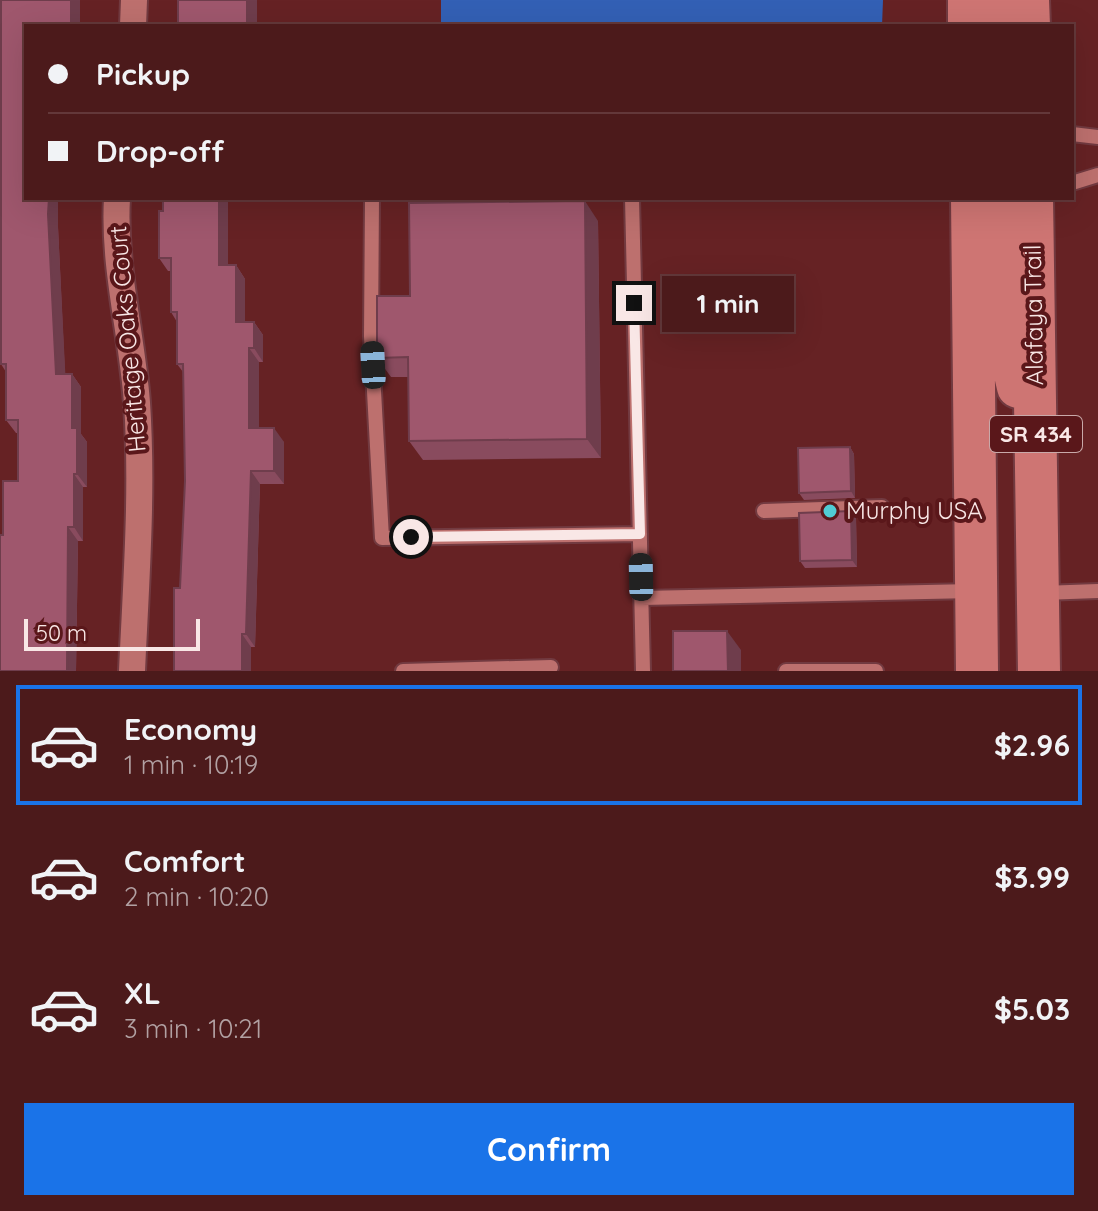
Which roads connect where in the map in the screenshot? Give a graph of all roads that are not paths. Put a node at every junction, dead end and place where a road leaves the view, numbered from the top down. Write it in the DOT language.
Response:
graph roads {
  1 [pos="134,0"];
  2 [pos="969,0"];
  3 [pos="999,0"];
  4 [pos="1028,0"];
  5 [pos="133,24"];
  6 [pos="969,24"];
  7 [pos="999,24"];
  8 [pos="1029,24"];
  9 [pos="1074,134"];
  10 [pos="1098,137"];
  11 [pos="1098,175"];
  12 [pos="1074,182"];
  13 [pos="117,200"];
  14 [pos="372,200"];
  15 [pos="632,200"];
  16 [pos="972,200"];
  17 [pos="1027,201"];
  18 [pos="882,507"];
  19 [pos="764,511"];
  20 [pos="640,534"];
  21 [pos="975,591"];
  22 [pos="1098,591"];
  23 [pos="1038,593"];
  24 [pos="641,598"];
  25 [pos="551,667"];
  26 [pos="132,671"];
  27 [pos="403,671"];
  28 [pos="643,671"];
  29 [pos="786,671"];
  30 [pos="876,671"];
  31 [pos="977,671"];
  32 [pos="1039,671"];
  1 -- 5 [label="street"];
  2 -- 6 [label="main road"];
  3 -- 7 [label="main road"];
  4 -- 8 [label="main road"];
  9 -- 10 [label="lane"];
  11 -- 12 [label="lane"];
  13 -- 26 [label="street, Heritage Oaks Court"];
  14 -- 20 [label="lane"];
  15 -- 20 [label="lane"];
  16 -- 21 [label="main road, SR 434"];
  17 -- 23 [label="main road, Alafaya Trail / SR 434"];
  18 -- 19 [label="lane"];
  20 -- 24 [label="lane"];
  21 -- 24 [label="lane"];
  21 -- 31 [label="main road, SR 434"];
  22 -- 23 [label="lane"];
  23 -- 32 [label="main road, Alafaya Trail / SR 434"];
  24 -- 28 [label="lane"];
  25 -- 27 [label="lane"];
  29 -- 30 [label="lane"];
}
